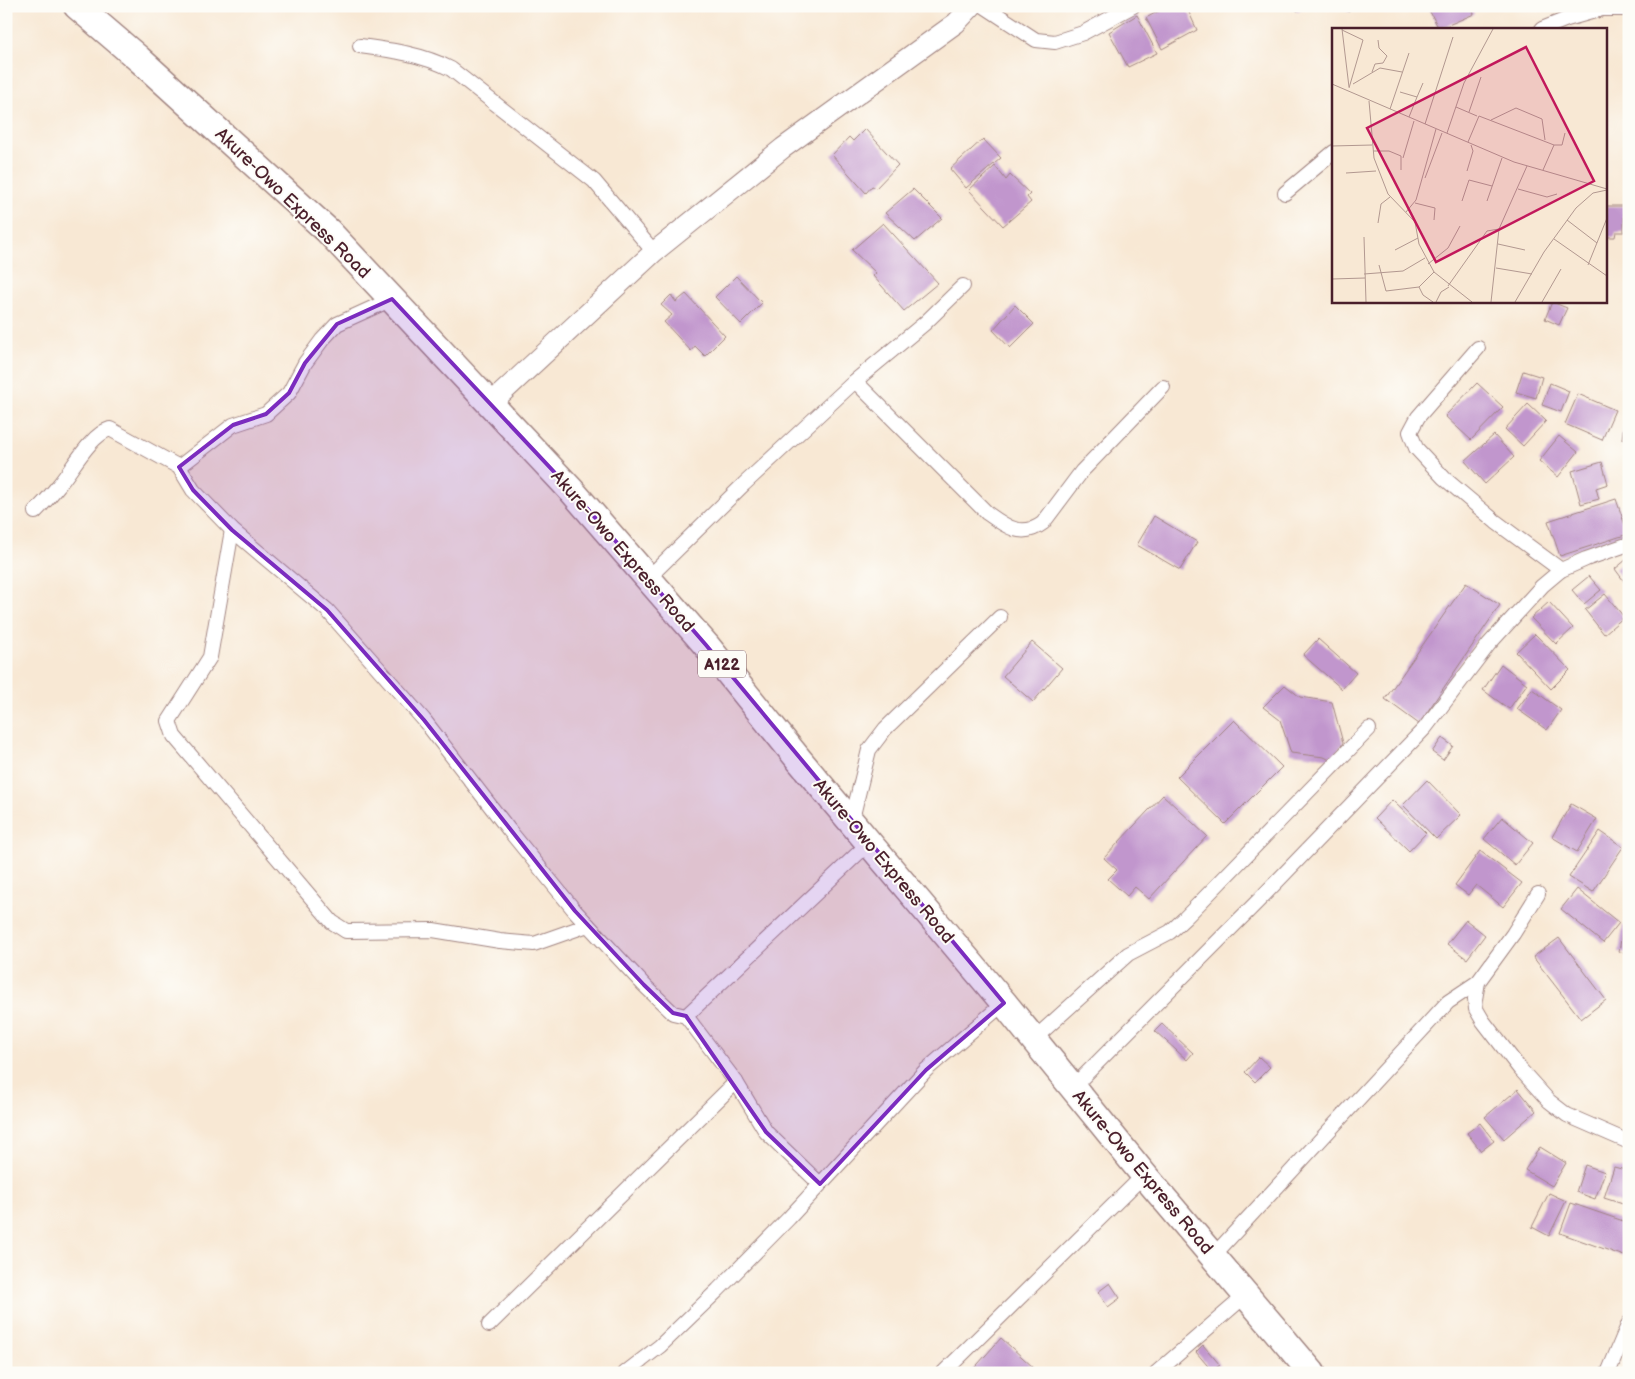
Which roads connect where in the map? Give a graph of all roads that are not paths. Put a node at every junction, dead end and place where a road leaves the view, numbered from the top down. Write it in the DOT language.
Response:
graph roads {
  1 [pos="78,6"];
  2 [pos="972,6"];
  3 [pos="984,6"];
  4 [pos="1133,6"];
  5 [pos="1629,9"];
  6 [pos="1544,28"];
  7 [pos="360,46"];
  8 [pos="1332,154"];
  9 [pos="1285,193"];
  10 [pos="654,252"];
  11 [pos="963,286"];
  12 [pos="392,299"];
  13 [pos="1478,348"];
  14 [pos="855,380"];
  15 [pos="1163,387"];
  16 [pos="490,404"];
  17 [pos="179,467"];
  18 [pos="35,512"];
  19 [pos="232,530"];
  20 [pos="1629,544"];
  21 [pos="1561,570"];
  22 [pos="647,578"];
  23 [pos="1000,617"];
  24 [pos="1370,729"];
  25 [pos="852,822"];
  26 [pos="869,843"];
  27 [pos="1538,894"];
  28 [pos="588,925"];
  29 [pos="1478,982"];
  30 [pos="1004,1003"];
  31 [pos="686,1016"];
  32 [pos="1034,1040"];
  33 [pos="736,1082"];
  34 [pos="1073,1088"];
  35 [pos="1629,1142"];
  36 [pos="1144,1175"];
  37 [pos="820,1184"];
  38 [pos="1212,1256"];
  39 [pos="1246,1295"];
  40 [pos="1629,1324"];
  41 [pos="489,1325"];
  42 [pos="625,1373"];
  43 [pos="943,1373"];
  44 [pos="1156,1373"];
  45 [pos="1312,1373"];
  46 [pos="1608,1373"];
  1 -- 12 [label="highway, Akure-Owo Express Road / A122"];
  2 -- 10 [label="street"];
  3 -- 4 [label="street"];
  5 -- 6 [label="street"];
  7 -- 10 [label="street"];
  8 -- 9 [label="street"];
  10 -- 16 [label="street"];
  11 -- 14 [label="street"];
  12 -- 16 [label="highway, Akure-Owo Express Road / A122"];
  12 -- 17 [label="street"];
  13 -- 21 [label="street"];
  14 -- 15 [label="street"];
  14 -- 22 [label="street"];
  16 -- 22 [label="highway, Akure-Owo Express Road / A122"];
  17 -- 18 [label="street"];
  17 -- 19 [label="street"];
  19 -- 28 [label="street"];
  19 -- 28 [label="street"];
  20 -- 21 [label="street"];
  21 -- 34 [label="street"];
  22 -- 25 [label="highway, Akure-Owo Express Road / A122"];
  23 -- 25 [label="street"];
  24 -- 32 [label="street"];
  25 -- 26 [label="highway, Akure-Owo Express Road / A122"];
  26 -- 30 [label="highway, Akure-Owo Express Road / A122"];
  26 -- 31 [label="street"];
  27 -- 29 [label="street"];
  28 -- 31 [label="street"];
  29 -- 35 [label="street"];
  29 -- 38 [label="street"];
  30 -- 32 [label="highway, Akure-Owo Express Road / A122"];
  30 -- 37 [label="street"];
  31 -- 33 [label="street"];
  32 -- 34 [label="highway, Akure-Owo Express Road / A122"];
  33 -- 37 [label="street"];
  33 -- 41 [label="street"];
  34 -- 36 [label="highway, Akure-Owo Express Road / A122"];
  36 -- 38 [label="highway, Akure-Owo Express Road / A122"];
  36 -- 43 [label="street"];
  37 -- 42 [label="street"];
  38 -- 39 [label="highway, Akure-Owo Express Road / A122"];
  39 -- 44 [label="street"];
  39 -- 45 [label="highway, Akure-Owo Express Road / A122"];
  40 -- 46 [label="street"];
}
